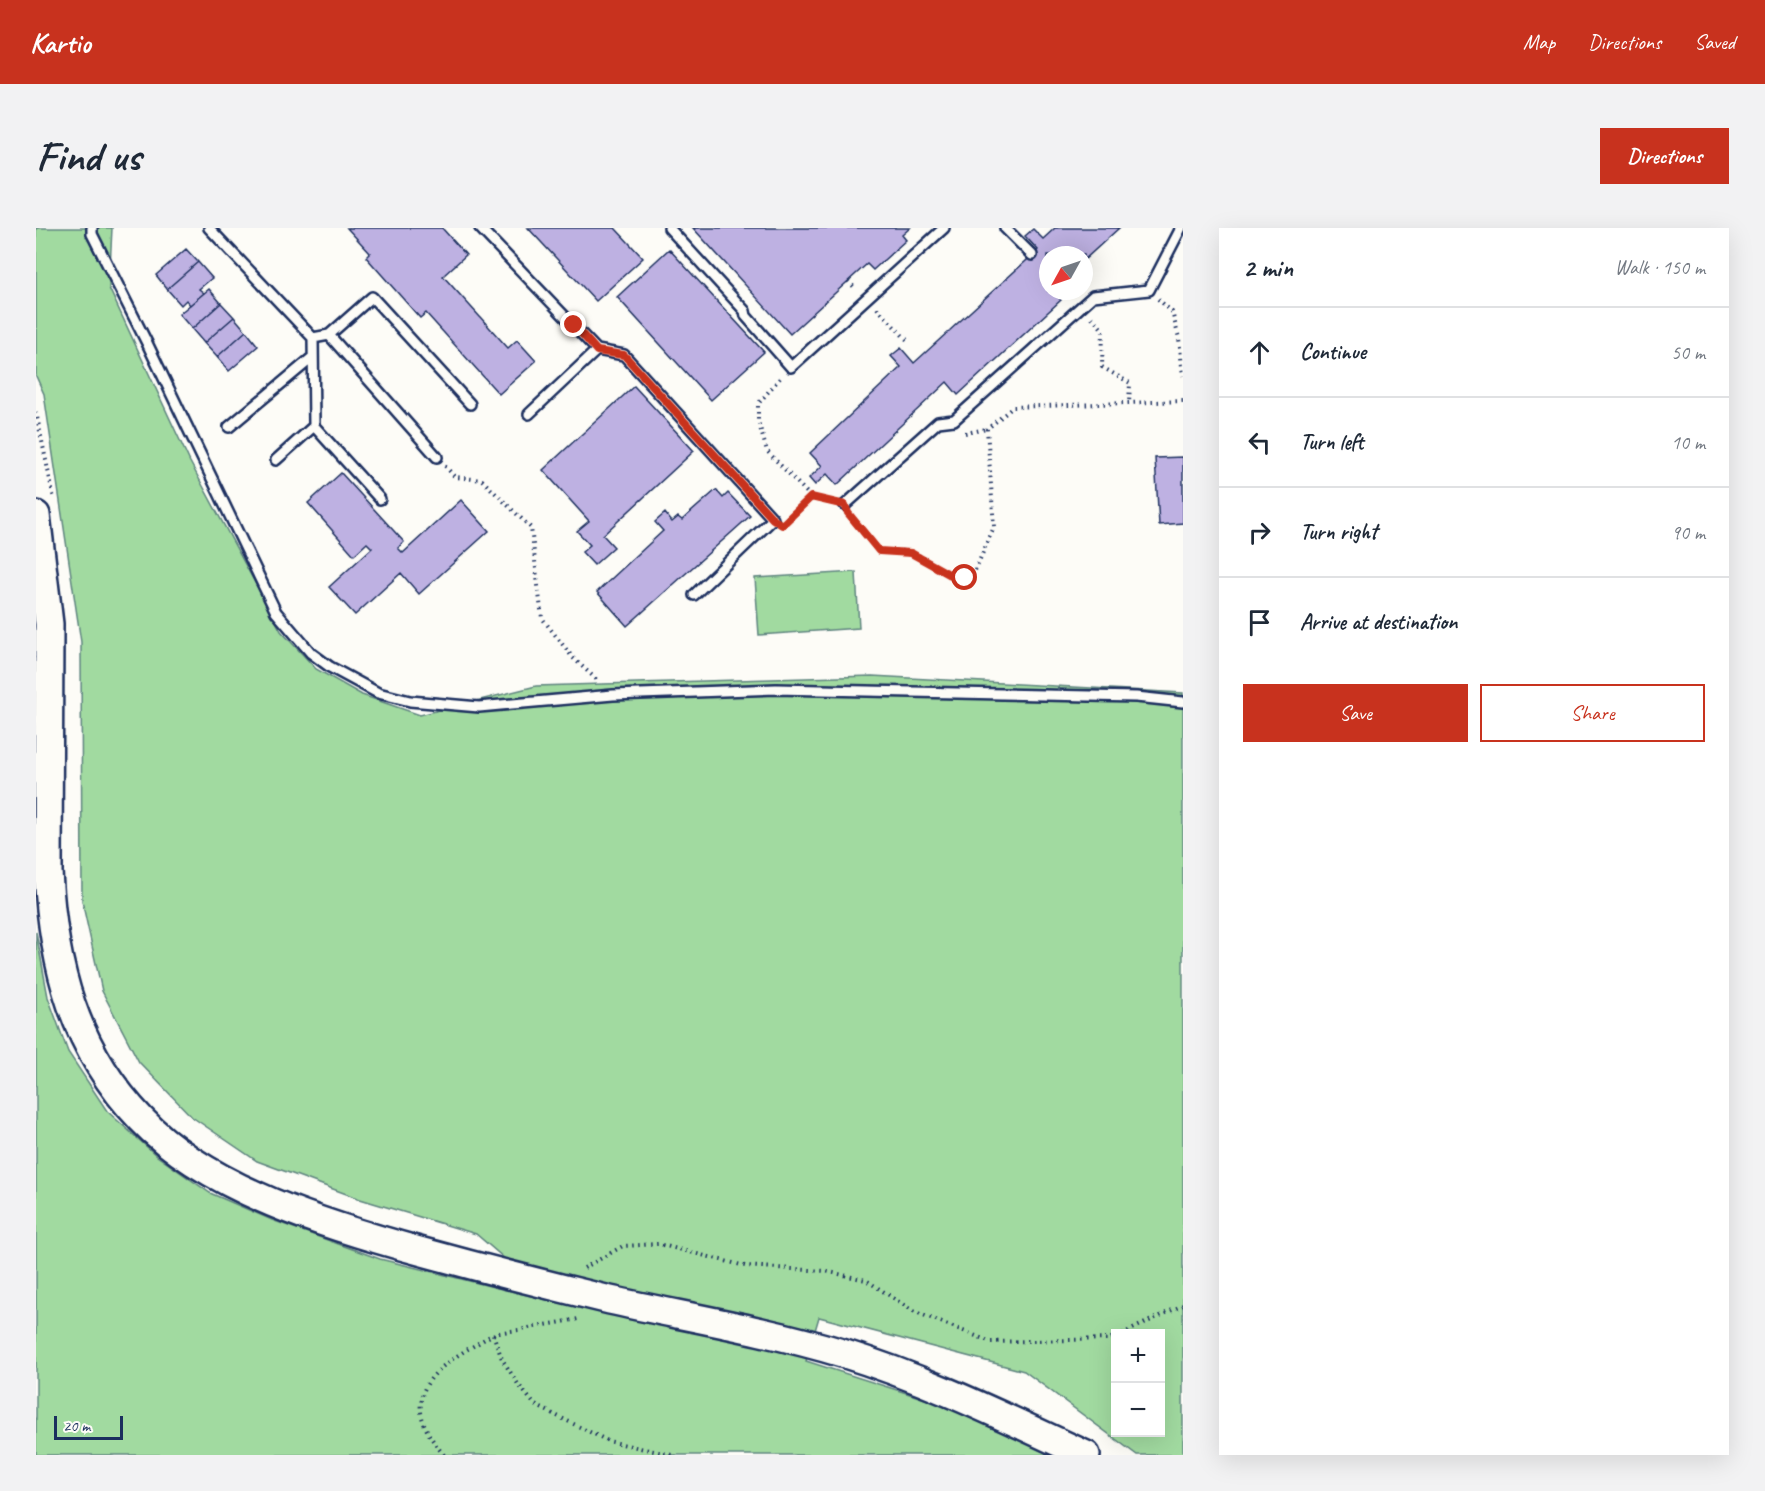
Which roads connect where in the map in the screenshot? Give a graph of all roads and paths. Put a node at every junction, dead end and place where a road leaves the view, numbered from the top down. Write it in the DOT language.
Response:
graph roads {
  1 [pos="92,228"];
  2 [pos="209,228"];
  3 [pos="480,228"];
  4 [pos="669,228"];
  5 [pos="944,228"];
  6 [pos="1005,228"];
  7 [pos="1181,228"];
  8 [pos="1032,255"];
  9 [pos="1149,290"];
  10 [pos="1082,306"];
  11 [pos="329,335"];
  12 [pos="313,339"];
  13 [pos="597,351"];
  14 [pos="313,357"];
  15 [pos="791,367"];
  16 [pos="1183,376"];
  17 [pos="1183,401"];
  18 [pos="470,404"];
  19 [pos="1129,404"];
  20 [pos="36,412"];
  21 [pos="529,414"];
  22 [pos="314,426"];
  23 [pos="229,427"];
  24 [pos="437,457"];
  25 [pos="276,460"];
  26 [pos="811,497"];
  27 [pos="380,499"];
  28 [pos="845,505"];
  29 [pos="45,508"];
  30 [pos="773,519"];
  31 [pos="694,595"];
  32 [pos="613,695"];
  33 [pos="1183,702"];
  34 [pos="579,1270"];
  35 [pos="611,1300"];
  36 [pos="1183,1305"];
  37 [pos="1133,1329"];
  38 [pos="493,1334"];
  39 [pos="1111,1338"];
  40 [pos="444,1455"];
  41 [pos="672,1455"];
  42 [pos="1086,1455"];
  1 -- 32 [label="lane"];
  2 -- 12 [label="lane"];
  3 -- 13 [label="lane"];
  4 -- 15 [label="lane"];
  5 -- 15 [label="lane"];
  6 -- 8 [label="lane"];
  7 -- 9 [label="lane"];
  9 -- 10 [label="lane"];
  9 -- 16 [label="path"];
  10 -- 19 [label="path"];
  10 -- 28 [label="lane"];
  11 -- 12 [label="lane"];
  11 -- 18 [label="lane"];
  11 -- 24 [label="lane"];
  12 -- 14 [label="lane"];
  13 -- 21 [label="lane"];
  13 -- 30 [label="lane"];
  14 -- 22 [label="lane"];
  14 -- 23 [label="lane"];
  15 -- 26 [label="path"];
  17 -- 19 [label="path"];
  19 -- 28 [label="path"];
  20 -- 29 [label="path"];
  22 -- 25 [label="lane"];
  22 -- 27 [label="lane"];
  24 -- 32 [label="path"];
  26 -- 28 [label="path"];
  26 -- 30 [label="path"];
  29 -- 35 [label="street"];
  30 -- 31 [label="lane"];
  32 -- 33 [label="lane"];
  34 -- 39 [label="path"];
  35 -- 38 [label="path"];
  35 -- 42 [label="street"];
  36 -- 37 [label="path"];
  38 -- 40 [label="path"];
  38 -- 41 [label="path"];
}
